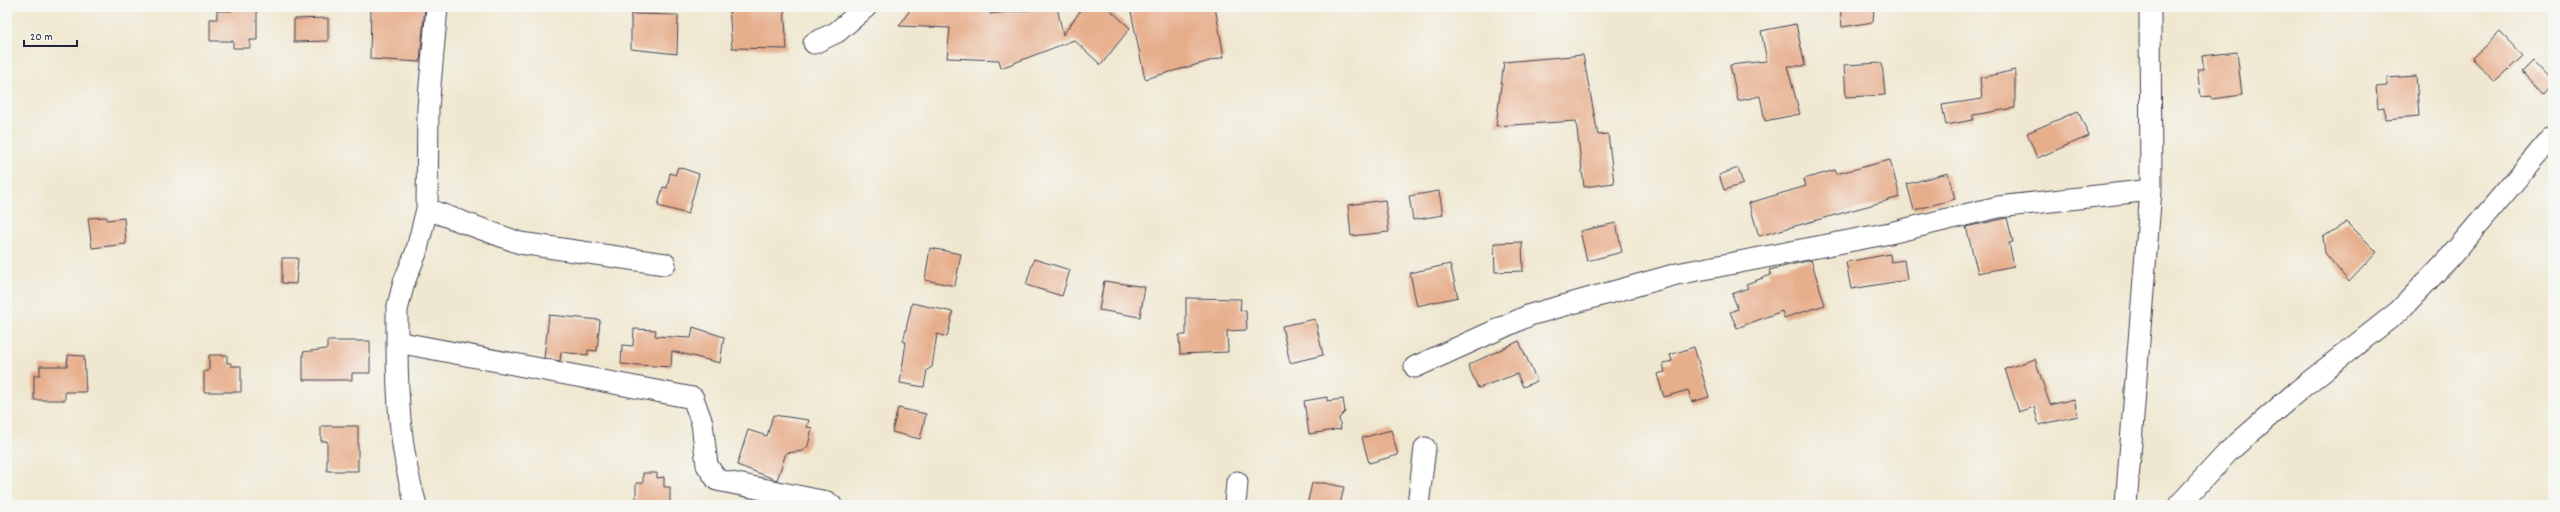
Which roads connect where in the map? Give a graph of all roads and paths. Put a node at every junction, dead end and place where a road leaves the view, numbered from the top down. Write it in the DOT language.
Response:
graph roads {
  1 [pos="437,7"];
  2 [pos="866,7"];
  3 [pos="2150,7"];
  4 [pos="814,43"];
  5 [pos="2553,136"];
  6 [pos="2151,190"];
  7 [pos="427,209"];
  8 [pos="665,264"];
  9 [pos="397,342"];
  10 [pos="1415,366"];
  11 [pos="1425,448"];
  12 [pos="1237,482"];
  13 [pos="416,505"];
  14 [pos="831,505"];
  15 [pos="1235,505"];
  16 [pos="1418,505"];
  17 [pos="2126,505"];
  18 [pos="2179,505"];
  1 -- 7 [label="street"];
  2 -- 4 [label="street"];
  3 -- 6 [label="street"];
  5 -- 18 [label="street"];
  6 -- 10 [label="street"];
  6 -- 17 [label="street"];
  7 -- 8 [label="street"];
  7 -- 9 [label="street"];
  9 -- 13 [label="street"];
  9 -- 14 [label="street"];
  11 -- 16 [label="street"];
  12 -- 15 [label="street"];
}
